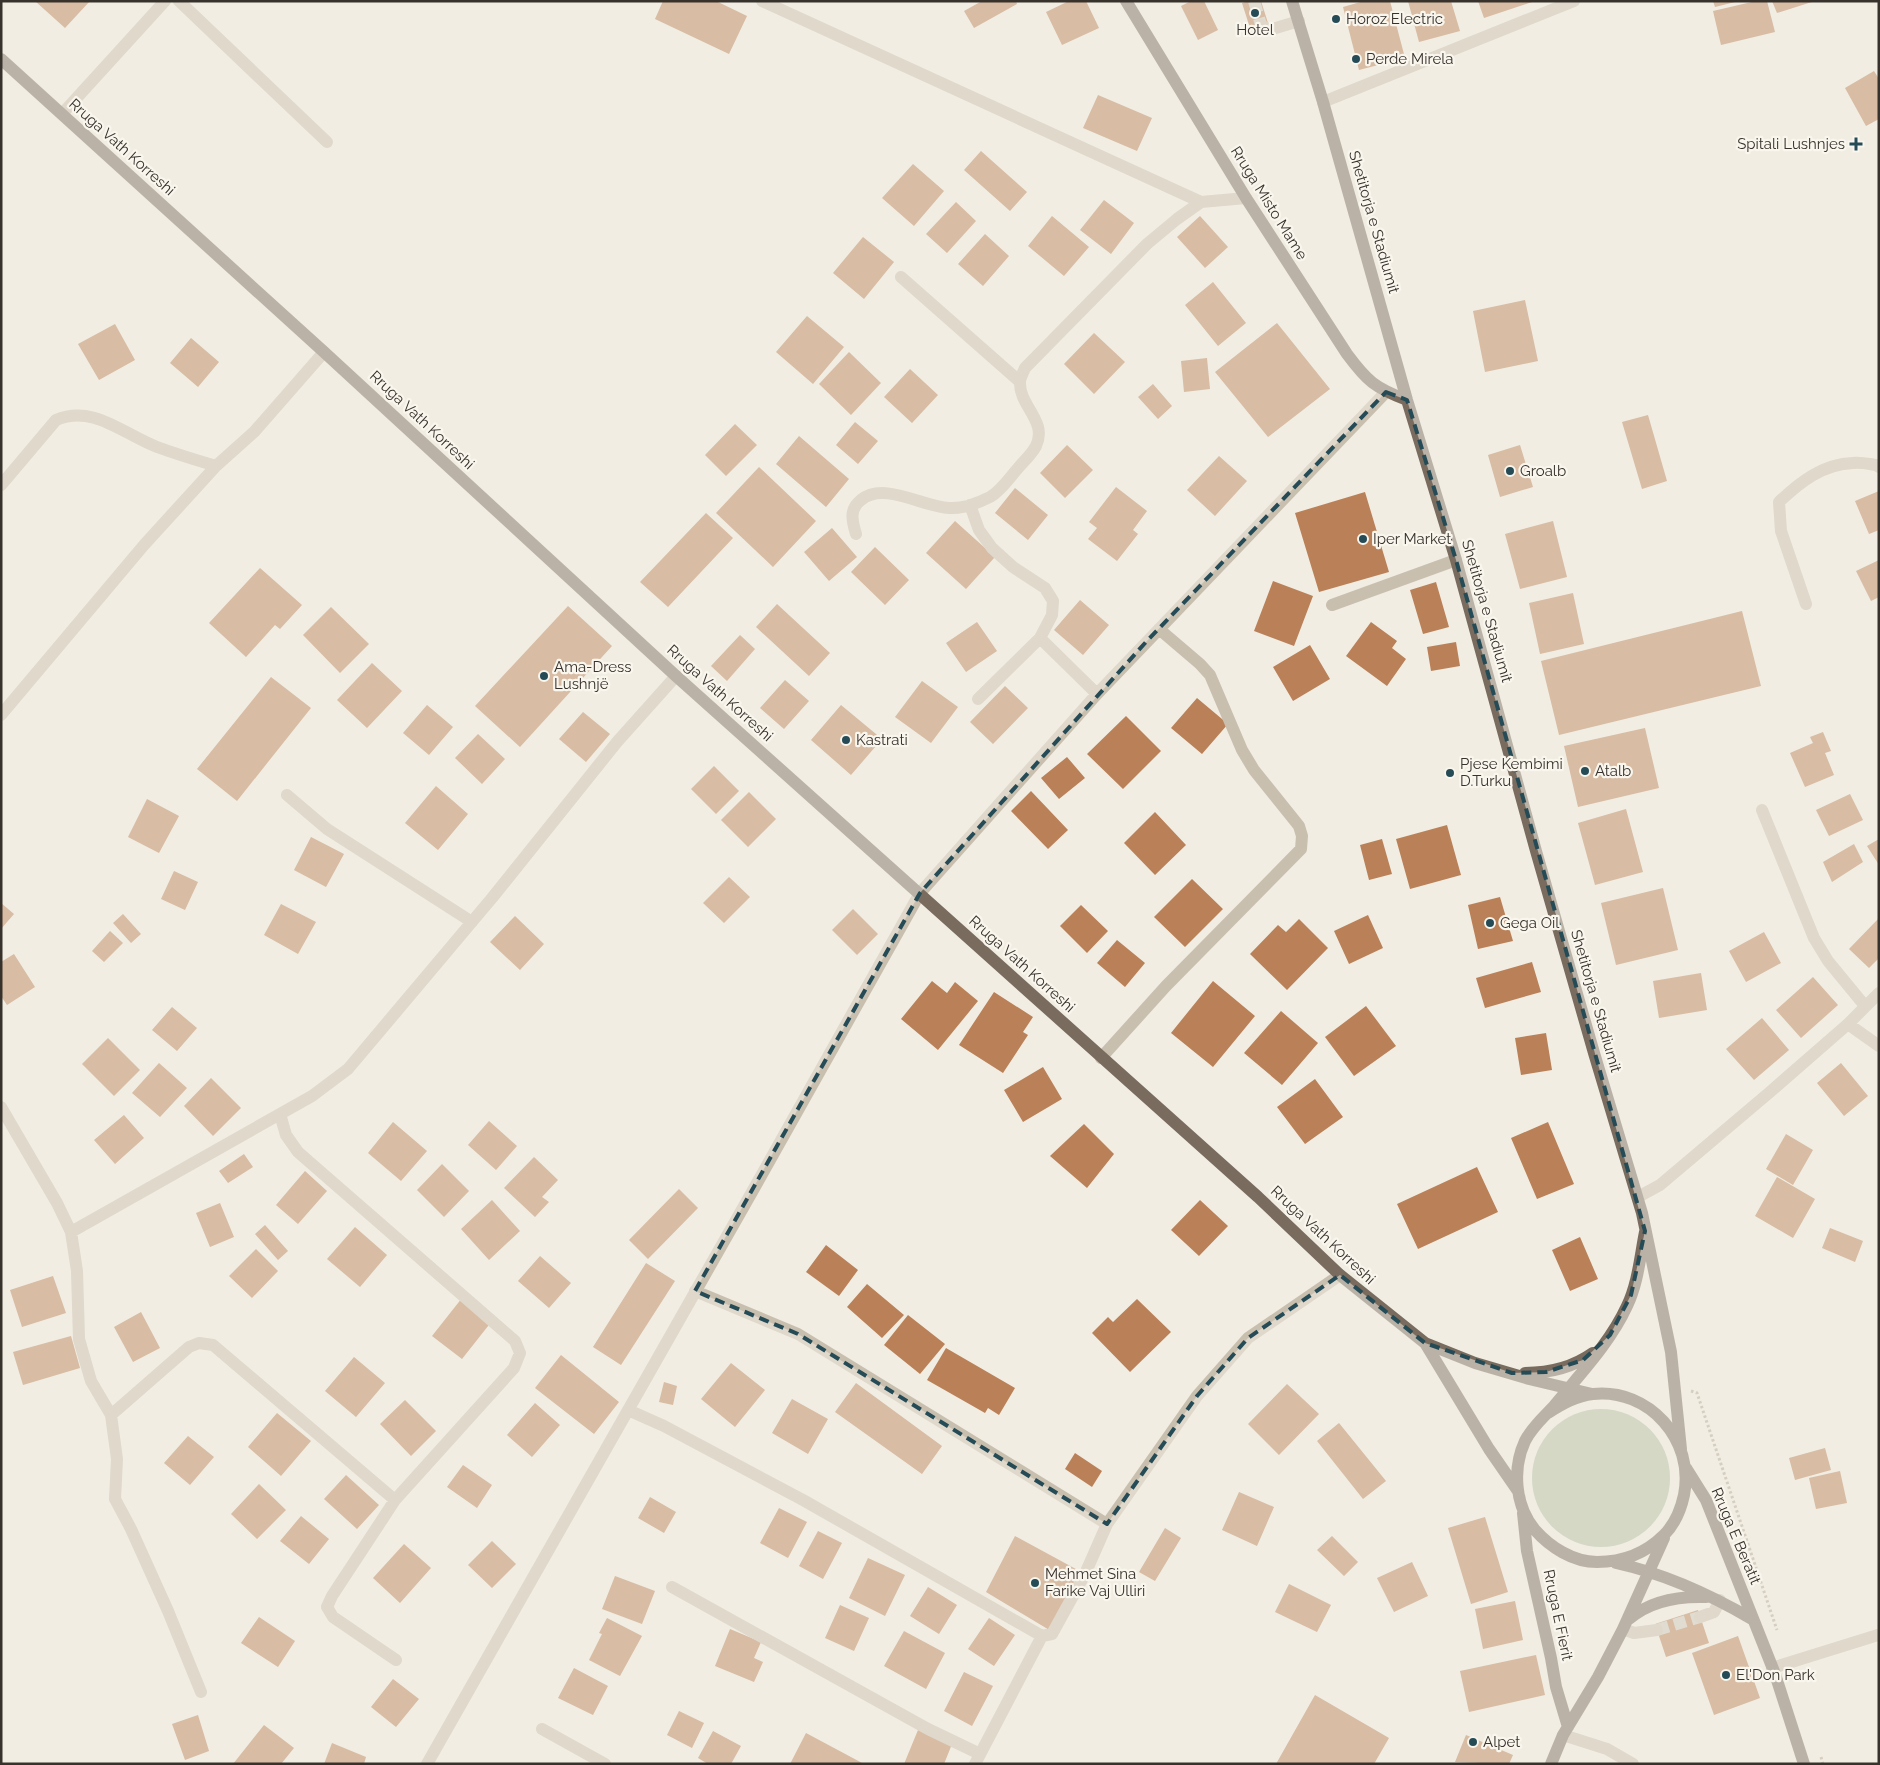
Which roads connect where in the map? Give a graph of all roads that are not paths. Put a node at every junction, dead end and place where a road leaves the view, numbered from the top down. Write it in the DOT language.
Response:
graph roads {
  1 [pos="165,1"];
  2 [pos="179,1"];
  3 [pos="762,1"];
  4 [pos="1126,1"];
  5 [pos="1292,1"];
  6 [pos="1574,1"];
  7 [pos="1298,21"];
  8 [pos="1261,25"];
  9 [pos="1,59"];
  10 [pos="1323,102"];
  11 [pos="62,114"];
  12 [pos="327,142"];
  13 [pos="1246,198"];
  14 [pos="1201,202"];
  15 [pos="901,278"];
  16 [pos="324,352"];
  17 [pos="1019,380"];
  18 [pos="1386,392"];
  19 [pos="1407,400"];
  20 [pos="216,466"];
  21 [pos="1879,467"];
  22 [pos="1,485"];
  23 [pos="970,505"];
  24 [pos="856,534"];
  25 [pos="1456,560"];
  26 [pos="1332,604"];
  27 [pos="1806,604"];
  28 [pos="1159,629"];
  29 [pos="1040,638"];
  30 [pos="676,676"];
  31 [pos="1097,694"];
  32 [pos="978,699"];
  33 [pos="1,715"];
  34 [pos="287,796"];
  35 [pos="1762,810"];
  36 [pos="920,893"];
  37 [pos="472,922"];
  38 [pos="1879,993"];
  39 [pos="1866,1006"];
  40 [pos="1848,1024"];
  41 [pos="1879,1046"];
  42 [pos="1101,1058"];
  43 [pos="1,1106"];
  44 [pos="280,1114"];
  45 [pos="1638,1197"];
  46 [pos="1645,1231"];
  47 [pos="71,1232"];
  48 [pos="1340,1275"];
  49 [pos="696,1292"];
  50 [pos="1610,1335"];
  51 [pos="1425,1343"];
  52 [pos="1512,1373"];
  53 [pos="1568,1388"];
  54 [pos="1592,1394"];
  55 [pos="628,1410"];
  56 [pos="1548,1413"];
  57 [pos="111,1415"];
  58 [pos="1681,1449"];
  59 [pos="1686,1468"];
  60 [pos="1518,1492"];
  61 [pos="395,1500"];
  62 [pos="1522,1508"];
  63 [pos="1107,1524"];
  64 [pos="1666,1533"];
  65 [pos="1612,1562"];
  66 [pos="1648,1571"];
  67 [pos="672,1587"];
  68 [pos="1717,1598"];
  69 [pos="1700,1617"];
  70 [pos="1752,1619"];
  71 [pos="1625,1625"];
  72 [pos="1657,1630"];
  73 [pos="1878,1635"];
  74 [pos="1042,1636"];
  75 [pos="396,1660"];
  76 [pos="1772,1668"];
  77 [pos="201,1692"];
  78 [pos="542,1729"];
  79 [pos="1566,1731"];
  80 [pos="977,1759"];
  81 [pos="426,1764"];
  82 [pos="605,1764"];
  83 [pos="1551,1764"];
  84 [pos="1633,1764"];
  85 [pos="1804,1764"];
  1 -- 11 [label="street"];
  2 -- 12 [label="street"];
  3 -- 14 [label="street"];
  4 -- 13 [label="main road, Rruga Misto Mame"];
  5 -- 7 [label="main road, Shetitorja e Stadiumit"];
  6 -- 10 [label="street"];
  7 -- 8 [label="street"];
  7 -- 10 [label="main road, Shetitorja e Stadiumit"];
  9 -- 11 [label="main road, Rruga Vath Korreshi"];
  10 -- 19 [label="main road, Shetitorja e Stadiumit"];
  11 -- 16 [label="main road, Rruga Vath Korreshi"];
  13 -- 14 [label="street"];
  13 -- 18 [label="main road, Rruga Misto Mame"];
  14 -- 17 [label="street"];
  15 -- 17 [label="street"];
  16 -- 20 [label="street"];
  16 -- 30 [label="main road, Rruga Vath Korreshi"];
  17 -- 23 [label="street"];
  18 -- 19 [label="main road, Rruga Misto Mame"];
  18 -- 28 [label="street"];
  19 -- 25 [label="main road, Shetitorja e Stadiumit"];
  20 -- 22 [label="street"];
  20 -- 33 [label="street"];
  21 -- 27 [label="street"];
  23 -- 24 [label="street"];
  23 -- 29 [label="street"];
  25 -- 26 [label="street"];
  25 -- 45 [label="main road, Shetitorja e Stadiumit"];
  28 -- 31 [label="street"];
  28 -- 42 [label="street"];
  29 -- 31 [label="street"];
  29 -- 32 [label="street"];
  30 -- 36 [label="main road, Rruga Vath Korreshi"];
  30 -- 37 [label="street"];
  31 -- 36 [label="street"];
  34 -- 37 [label="street"];
  35 -- 39 [label="street"];
  36 -- 42 [label="main road, Rruga Vath Korreshi"];
  36 -- 49 [label="street"];
  37 -- 44 [label="street"];
  38 -- 39 [label="street"];
  39 -- 40 [label="street"];
  40 -- 41 [label="street"];
  40 -- 45 [label="street"];
  42 -- 48 [label="main road, Rruga Vath Korreshi"];
  43 -- 47 [label="street"];
  44 -- 47 [label="street"];
  44 -- 61 [label="street"];
  45 -- 46 [label="main road, Shetitorja e Stadiumit"];
  46 -- 50 [label="main road, Shetitorja e Stadiumit"];
  46 -- 58 [label="main road, Shetitorja e Stadiumit"];
  47 -- 57 [label="street"];
  48 -- 51 [label="main road, Rruga Vath Korreshi"];
  48 -- 63 [label="street"];
  49 -- 55 [label="street"];
  49 -- 63 [label="street"];
  50 -- 52 [label="main road"];
  50 -- 53 [label="main road, Shetitorja e Stadiumit"];
  51 -- 52 [label="main road, Rruga Vath Korreshi"];
  51 -- 60 [label="main road, Rruga Vath Korreshi"];
  52 -- 53 [label="main road, Rruga Vath Korreshi"];
  53 -- 54 [label="main road, Rruga Vath Korreshi"];
  53 -- 56 [label="main road, Shetitorja e Stadiumit"];
  54 -- 56 [label="main road"];
  54 -- 58 [label="main road"];
  55 -- 74 [label="street"];
  55 -- 81 [label="street"];
  56 -- 60 [label="main road"];
  57 -- 61 [label="street"];
  57 -- 77 [label="street"];
  58 -- 59 [label="main road"];
  59 -- 64 [label="main road"];
  59 -- 70 [label="main road, Rruga E Beratit"];
  60 -- 62 [label="main road"];
  61 -- 75 [label="street"];
  62 -- 65 [label="main road"];
  62 -- 79 [label="main road, Rruga E Fierit"];
  63 -- 74 [label="street"];
  64 -- 65 [label="main road"];
  64 -- 66 [label="main road"];
  65 -- 66 [label="main road"];
  66 -- 68 [label="main road"];
  66 -- 71 [label="main road"];
  67 -- 80 [label="street"];
  68 -- 69 [label="street"];
  68 -- 70 [label="main road"];
  68 -- 71 [label="main road"];
  70 -- 76 [label="main road, Rruga E Beratit"];
  71 -- 72 [label="street"];
  71 -- 79 [label="main road"];
  73 -- 76 [label="street"];
  74 -- 80 [label="street"];
  76 -- 85 [label="main road, Rruga E Beratit"];
  78 -- 82 [label="street"];
  79 -- 83 [label="main road"];
  79 -- 84 [label="street"];
}
